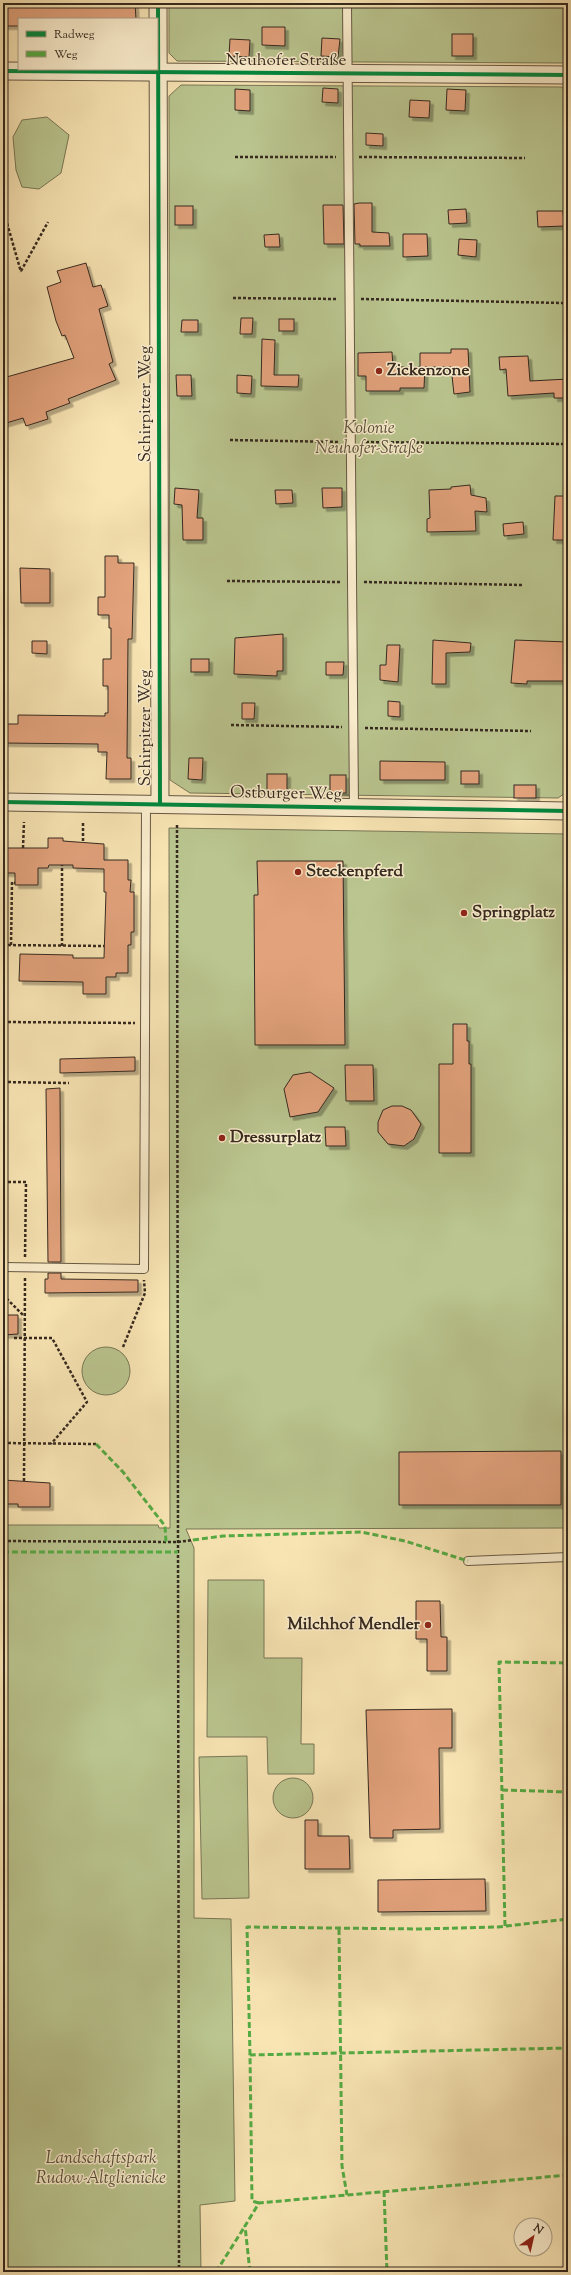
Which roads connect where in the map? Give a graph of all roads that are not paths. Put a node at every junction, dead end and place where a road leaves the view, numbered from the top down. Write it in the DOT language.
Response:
graph roads {
  1 [pos="158,3"];
  2 [pos="347,3"];
  3 [pos="3,71"];
  4 [pos="158,73"];
  5 [pos="348,75"];
  6 [pos="568,75"];
  7 [pos="3,802"];
  8 [pos="153,804"];
  9 [pos="354,808"];
  10 [pos="568,811"];
  11 [pos="3,1267"];
  12 [pos="568,1557"];
  13 [pos="468,1561"];
  1 -- 4 [label="street, Schirpitzer Weg"];
  2 -- 5 [label="lane"];
  3 -- 4 [label="street, Neuhofer Straße"];
  4 -- 5 [label="street, Neuhofer Straße"];
  4 -- 8 [label="street, Schirpitzer Weg"];
  5 -- 6 [label="street, Neuhofer Straße"];
  5 -- 9 [label="lane"];
  7 -- 8 [label="street, Ostburger Weg"];
  8 -- 9 [label="street, Ostburger Weg"];
  8 -- 11 [label="lane"];
  9 -- 10 [label="street, Ostburger Weg"];
  12 -- 13 [label="lane"];
}
